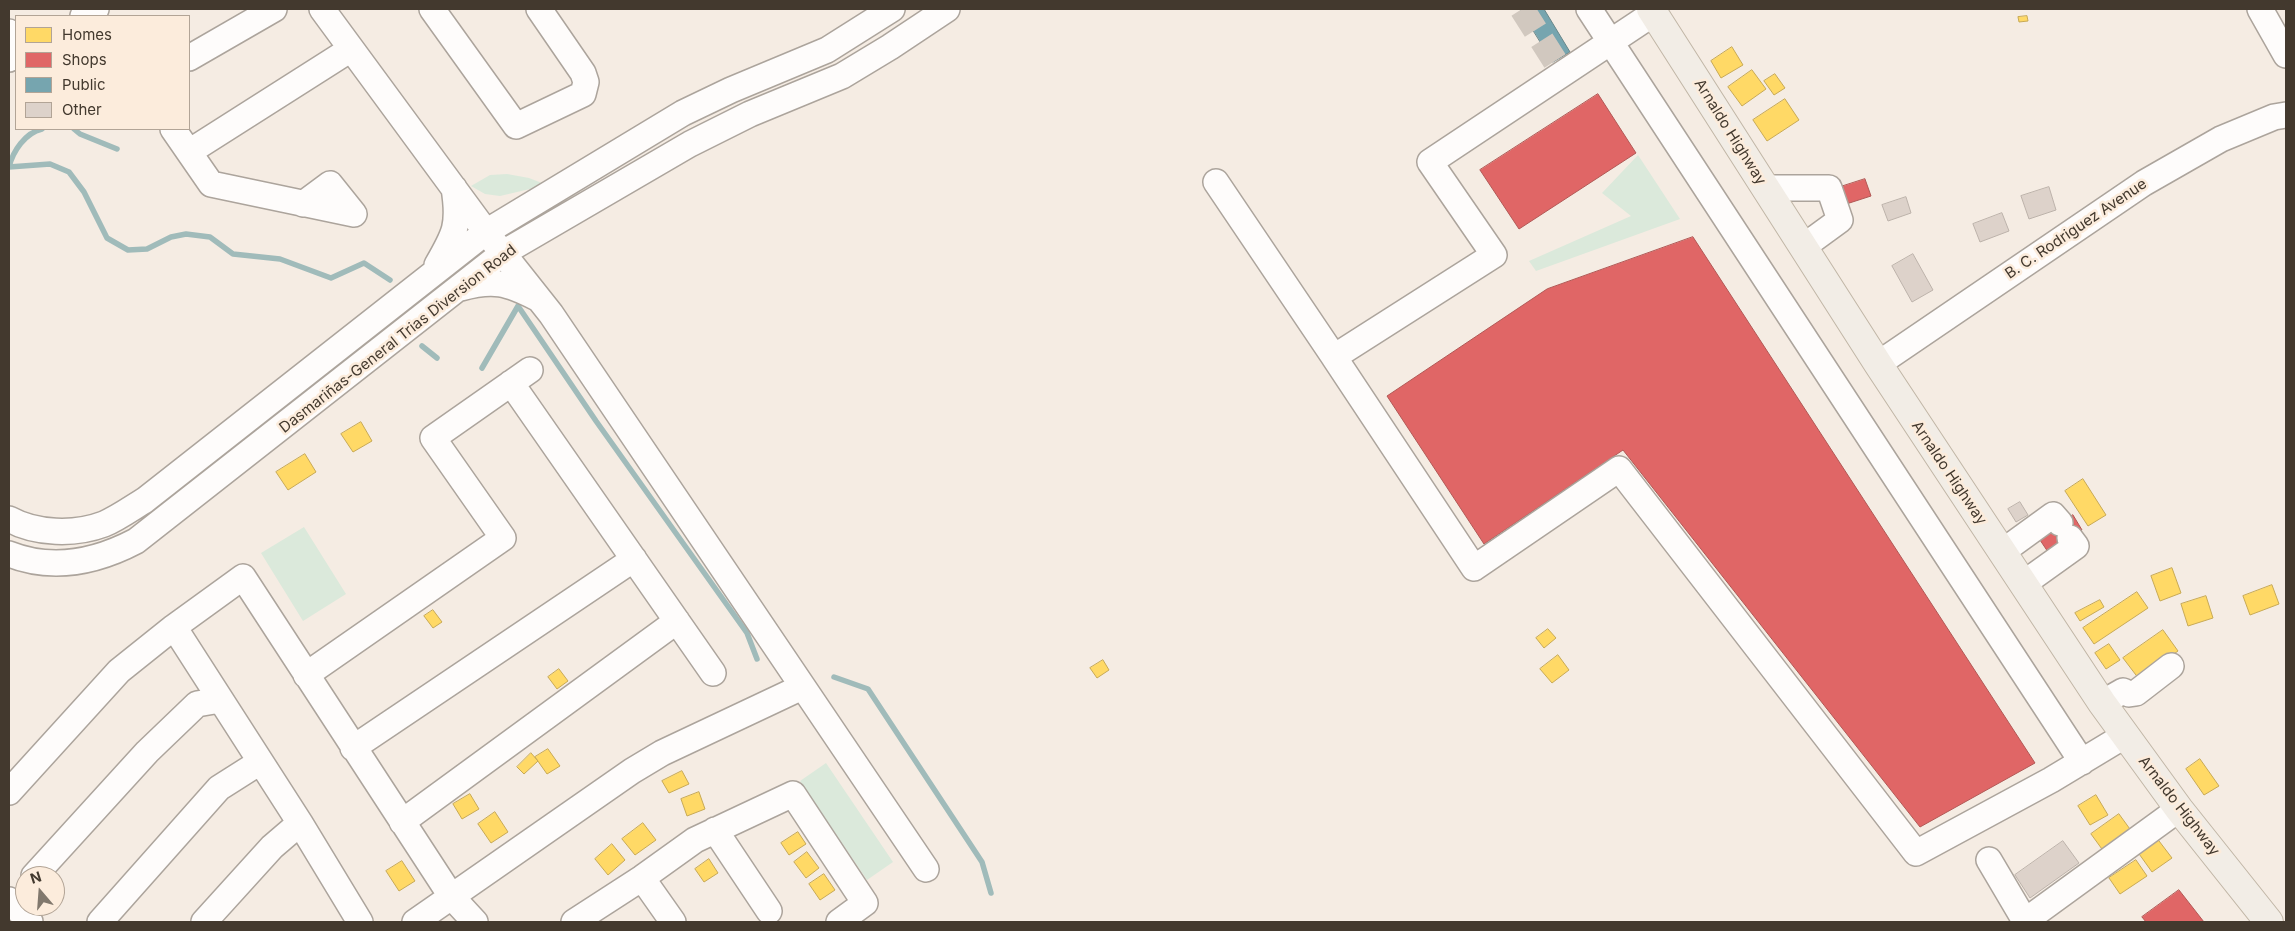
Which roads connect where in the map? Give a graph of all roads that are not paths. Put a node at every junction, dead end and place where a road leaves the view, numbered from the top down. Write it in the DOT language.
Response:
graph roads {
  1 [pos="96,9"];
  2 [pos="274,9"];
  3 [pos="322,9"];
  4 [pos="432,9"];
  5 [pos="539,9"];
  6 [pos="892,9"];
  7 [pos="947,9"];
  8 [pos="1589,9"];
  9 [pos="2260,9"];
  10 [pos="1652,11"];
  11 [pos="85,15"];
  12 [pos="1609,43"];
  13 [pos="351,49"];
  14 [pos="2286,56"];
  15 [pos="190,57"];
  16 [pos="2286,115"];
  17 [pos="174,130"];
  18 [pos="189,152"];
  19 [pos="588,170"];
  20 [pos="1216,182"];
  21 [pos="454,188"];
  22 [pos="1765,188"];
  23 [pos="548,194"];
  24 [pos="303,204"];
  25 [pos="486,232"];
  26 [pos="540,232"];
  27 [pos="1803,247"];
  28 [pos="503,253"];
  29 [pos="432,275"];
  30 [pos="459,289"];
  31 [pos="541,301"];
  32 [pos="1334,357"];
  33 [pos="1878,364"];
  34 [pos="9,519"];
  35 [pos="2002,552"];
  36 [pos="9,554"];
  37 [pos="634,559"];
  38 [pos="2024,584"];
  39 [pos="677,621"];
  40 [pos="174,627"];
  41 [pos="2171,666"];
  42 [pos="713,673"];
  43 [pos="306,675"];
  44 [pos="802,687"];
  45 [pos="220,700"];
  46 [pos="2102,703"];
  47 [pos="2124,736"];
  48 [pos="353,748"];
  49 [pos="260,762"];
  50 [pos="2082,762"];
  51 [pos="9,792"];
  52 [pos="2179,809"];
  53 [pos="402,822"];
  54 [pos="300,823"];
  55 [pos="715,830"];
  56 [pos="1989,860"];
  57 [pos="43,866"];
  58 [pos="926,869"];
  59 [pos="642,878"];
  60 [pos="451,896"];
  61 [pos="769,911"];
  62 [pos="100,922"];
  63 [pos="204,922"];
  64 [pos="360,922"];
  65 [pos="415,922"];
  66 [pos="475,922"];
  67 [pos="574,922"];
  68 [pos="673,922"];
  69 [pos="839,922"];
  70 [pos="2269,922"];
  1 -- 11 [label="street"];
  2 -- 15 [label="street"];
  3 -- 13 [label="street"];
  4 -- 5 [label="street"];
  6 -- 19 [label="street, Dasmariñas-General Trias Diversion Road"];
  7 -- 26 [label="street, Dasmariñas-General Trias Diversion Road"];
  8 -- 12 [label="street"];
  9 -- 14 [label="street"];
  10 -- 12 [label="street"];
  10 -- 22 [label="main road, Arnaldo Highway"];
  12 -- 32 [label="street"];
  12 -- 50 [label="street"];
  13 -- 18 [label="street"];
  13 -- 21 [label="street"];
  16 -- 33 [label="street, B. C. Rodriguez Avenue"];
  17 -- 18 [label="street"];
  18 -- 24 [label="street"];
  19 -- 23 [label="street, Dasmariñas-General Trias Diversion Road"];
  19 -- 26 [label="street"];
  20 -- 32 [label="street"];
  21 -- 23 [label="street"];
  21 -- 25 [label="street"];
  21 -- 29 [label="street"];
  22 -- 27 [label="main road, Arnaldo Highway"];
  22 -- 27 [label="street"];
  23 -- 25 [label="street, Dasmariñas-General Trias Diversion Road"];
  25 -- 28 [label="street"];
  25 -- 29 [label="street, Dasmariñas-General Trias Diversion Road"];
  26 -- 28 [label="street, Dasmariñas-General Trias Diversion Road"];
  26 -- 31 [label="street"];
  27 -- 33 [label="main road, Arnaldo Highway"];
  28 -- 30 [label="street, Dasmariñas-General Trias Diversion Road"];
  28 -- 31 [label="street"];
  29 -- 34 [label="street, Dasmariñas-General Trias Diversion Road"];
  30 -- 31 [label="street"];
  30 -- 36 [label="street, Dasmariñas-General Trias Diversion Road"];
  31 -- 44 [label="street"];
  32 -- 50 [label="street"];
  33 -- 35 [label="main road, Arnaldo Highway"];
  35 -- 38 [label="main road, Arnaldo Highway"];
  35 -- 38 [label="street"];
  37 -- 39 [label="street"];
  37 -- 43 [label="street"];
  37 -- 48 [label="street"];
  38 -- 46 [label="main road, Arnaldo Highway"];
  39 -- 42 [label="street"];
  39 -- 53 [label="street"];
  40 -- 43 [label="street"];
  40 -- 45 [label="street"];
  40 -- 51 [label="street"];
  41 -- 46 [label="street"];
  43 -- 48 [label="street"];
  44 -- 58 [label="street"];
  44 -- 60 [label="street"];
  45 -- 49 [label="street"];
  45 -- 57 [label="street"];
  46 -- 47 [label="main road, Arnaldo Highway"];
  47 -- 50 [label="street"];
  47 -- 52 [label="main road, Arnaldo Highway"];
  48 -- 53 [label="street"];
  49 -- 54 [label="street"];
  49 -- 62 [label="street"];
  52 -- 56 [label="street"];
  52 -- 70 [label="main road, Arnaldo Highway"];
  53 -- 60 [label="street"];
  54 -- 63 [label="street"];
  54 -- 64 [label="street"];
  55 -- 59 [label="street"];
  55 -- 61 [label="street"];
  55 -- 69 [label="street"];
  59 -- 67 [label="street"];
  59 -- 68 [label="street"];
  60 -- 65 [label="street"];
  60 -- 66 [label="street"];
}
